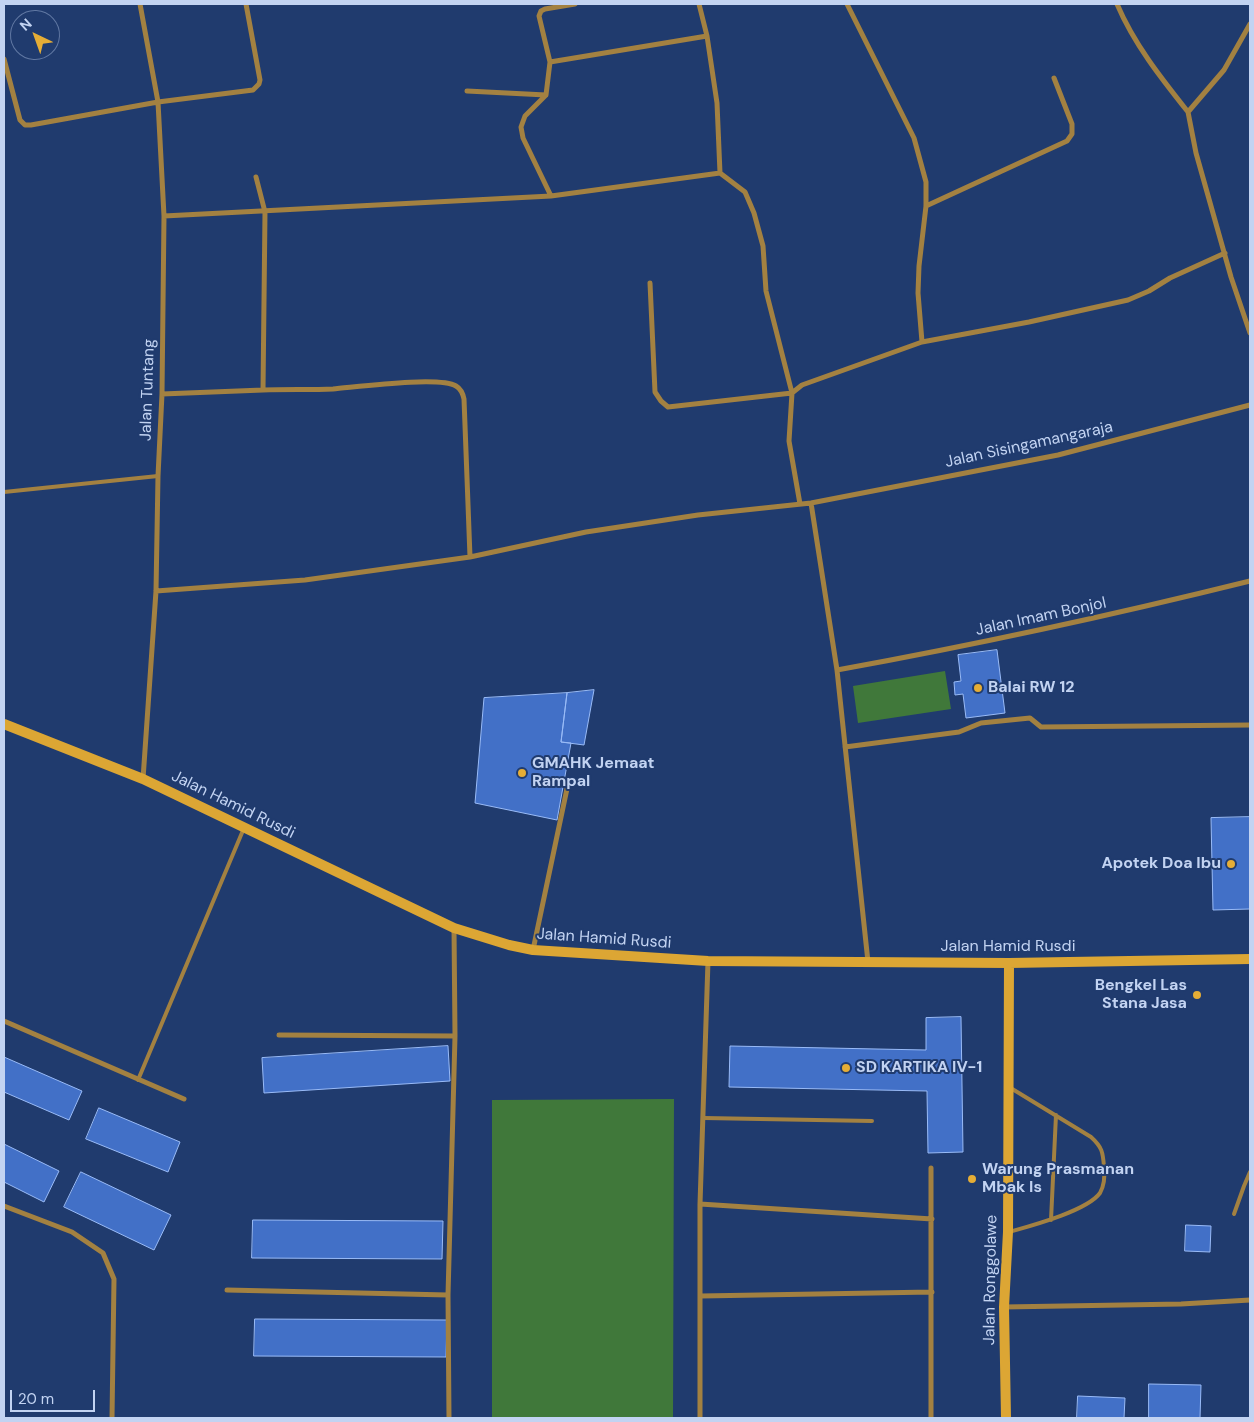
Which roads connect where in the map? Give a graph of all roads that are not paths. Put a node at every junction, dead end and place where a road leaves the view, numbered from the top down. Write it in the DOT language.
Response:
graph roads {
  1 [pos="140,4"];
  2 [pos="246,4"];
  3 [pos="575,4"];
  4 [pos="699,4"];
  5 [pos="847,4"];
  6 [pos="1117,4"];
  7 [pos="1250,24"];
  8 [pos="707,36"];
  9 [pos="4,60"];
  10 [pos="550,62"];
  11 [pos="1054,78"];
  12 [pos="467,91"];
  13 [pos="546,95"];
  14 [pos="158,102"];
  15 [pos="1188,112"];
  16 [pos="720,173"];
  17 [pos="256,177"];
  18 [pos="551,196"];
  19 [pos="926,206"];
  20 [pos="265,212"];
  21 [pos="164,216"];
  22 [pos="1225,253"];
  23 [pos="650,283"];
  24 [pos="1250,333"];
  25 [pos="922,342"];
  26 [pos="263,390"];
  27 [pos="792,393"];
  28 [pos="162,394"];
  29 [pos="1250,405"];
  30 [pos="158,476"];
  31 [pos="4,492"];
  32 [pos="811,503"];
  33 [pos="800,504"];
  34 [pos="470,557"];
  35 [pos="1250,581"];
  36 [pos="156,591"];
  37 [pos="836,670"];
  38 [pos="4,724"];
  39 [pos="1250,725"];
  40 [pos="845,747"];
  41 [pos="143,778"];
  42 [pos="568,784"];
  43 [pos="244,828"];
  44 [pos="454,928"];
  45 [pos="533,950"];
  46 [pos="1250,959"];
  47 [pos="708,961"];
  48 [pos="868,962"];
  49 [pos="1009,963"];
  50 [pos="4,1021"];
  51 [pos="279,1036"];
  52 [pos="455,1036"];
  53 [pos="138,1080"];
  54 [pos="1009,1087"];
  55 [pos="184,1099"];
  56 [pos="1056,1116"];
  57 [pos="704,1118"];
  58 [pos="872,1121"];
  59 [pos="931,1168"];
  60 [pos="1250,1172"];
  61 [pos="700,1204"];
  62 [pos="4,1206"];
  63 [pos="1234,1214"];
  64 [pos="932,1219"];
  65 [pos="1052,1220"];
  66 [pos="1008,1232"];
  67 [pos="227,1290"];
  68 [pos="932,1292"];
  69 [pos="448,1295"];
  70 [pos="701,1296"];
  71 [pos="1250,1300"];
  72 [pos="1004,1307"];
  73 [pos="112,1418"];
  74 [pos="449,1418"];
  75 [pos="700,1418"];
  76 [pos="931,1418"];
  77 [pos="1006,1418"];
  1 -- 14 [label="street, Jalan Tuntang"];
  2 -- 14 [label="street"];
  3 -- 10 [label="street"];
  4 -- 8 [label="street"];
  5 -- 19 [label="street"];
  6 -- 15 [label="street"];
  7 -- 15 [label="street"];
  8 -- 10 [label="street"];
  8 -- 16 [label="street"];
  9 -- 14 [label="street"];
  10 -- 13 [label="street"];
  11 -- 19 [label="street"];
  12 -- 13 [label="street"];
  13 -- 18 [label="street"];
  14 -- 21 [label="street, Jalan Tuntang"];
  15 -- 22 [label="street"];
  16 -- 18 [label="street"];
  16 -- 27 [label="street"];
  17 -- 20 [label="street"];
  18 -- 20 [label="street"];
  19 -- 25 [label="street"];
  20 -- 21 [label="street"];
  20 -- 26 [label="street"];
  21 -- 28 [label="street, Jalan Tuntang"];
  22 -- 24 [label="street"];
  22 -- 25 [label="street"];
  23 -- 27 [label="street"];
  25 -- 27 [label="street"];
  26 -- 28 [label="street"];
  26 -- 34 [label="street"];
  27 -- 33 [label="street"];
  28 -- 30 [label="street, Jalan Tuntang"];
  29 -- 32 [label="street, Jalan Sisingamangaraja"];
  30 -- 31 [label="lane"];
  30 -- 36 [label="street, Jalan Tuntang"];
  32 -- 33 [label="street, Jalan Sisingamangaraja"];
  32 -- 37 [label="street"];
  33 -- 34 [label="street, Jalan Sisingamangaraja"];
  34 -- 36 [label="street, Jalan Sisingamangaraja"];
  35 -- 37 [label="street, Jalan Imam Bonjol"];
  36 -- 41 [label="street, Jalan Tuntang"];
  37 -- 40 [label="street"];
  38 -- 41 [label="street, Jalan Hamid Rusdi"];
  39 -- 40 [label="street"];
  40 -- 48 [label="street"];
  41 -- 43 [label="street, Jalan Hamid Rusdi"];
  42 -- 45 [label="street"];
  43 -- 44 [label="street, Jalan Hamid Rusdi"];
  43 -- 53 [label="lane"];
  44 -- 45 [label="street, Jalan Hamid Rusdi"];
  44 -- 52 [label="street"];
  45 -- 47 [label="street, Jalan Hamid Rusdi"];
  46 -- 49 [label="street, Jalan Hamid Rusdi"];
  47 -- 48 [label="street, Jalan Hamid Rusdi"];
  47 -- 57 [label="street"];
  48 -- 49 [label="street, Jalan Hamid Rusdi"];
  49 -- 54 [label="street, Jalan Ronggolawe"];
  50 -- 53 [label="street"];
  51 -- 52 [label="street"];
  52 -- 69 [label="street"];
  53 -- 55 [label="street"];
  54 -- 56 [label="lane"];
  54 -- 66 [label="street, Jalan Ronggolawe"];
  56 -- 65 [label="lane"];
  56 -- 65 [label="lane"];
  57 -- 58 [label="lane"];
  57 -- 61 [label="street"];
  59 -- 64 [label="street"];
  60 -- 63 [label="lane"];
  61 -- 64 [label="street"];
  61 -- 70 [label="street"];
  62 -- 73 [label="street"];
  64 -- 68 [label="street"];
  65 -- 66 [label="lane"];
  66 -- 72 [label="street, Jalan Ronggolawe"];
  67 -- 69 [label="street"];
  68 -- 70 [label="street"];
  68 -- 76 [label="street"];
  69 -- 74 [label="street"];
  70 -- 75 [label="street"];
  71 -- 72 [label="street"];
  72 -- 77 [label="street, Jalan Ronggolawe"];
}
